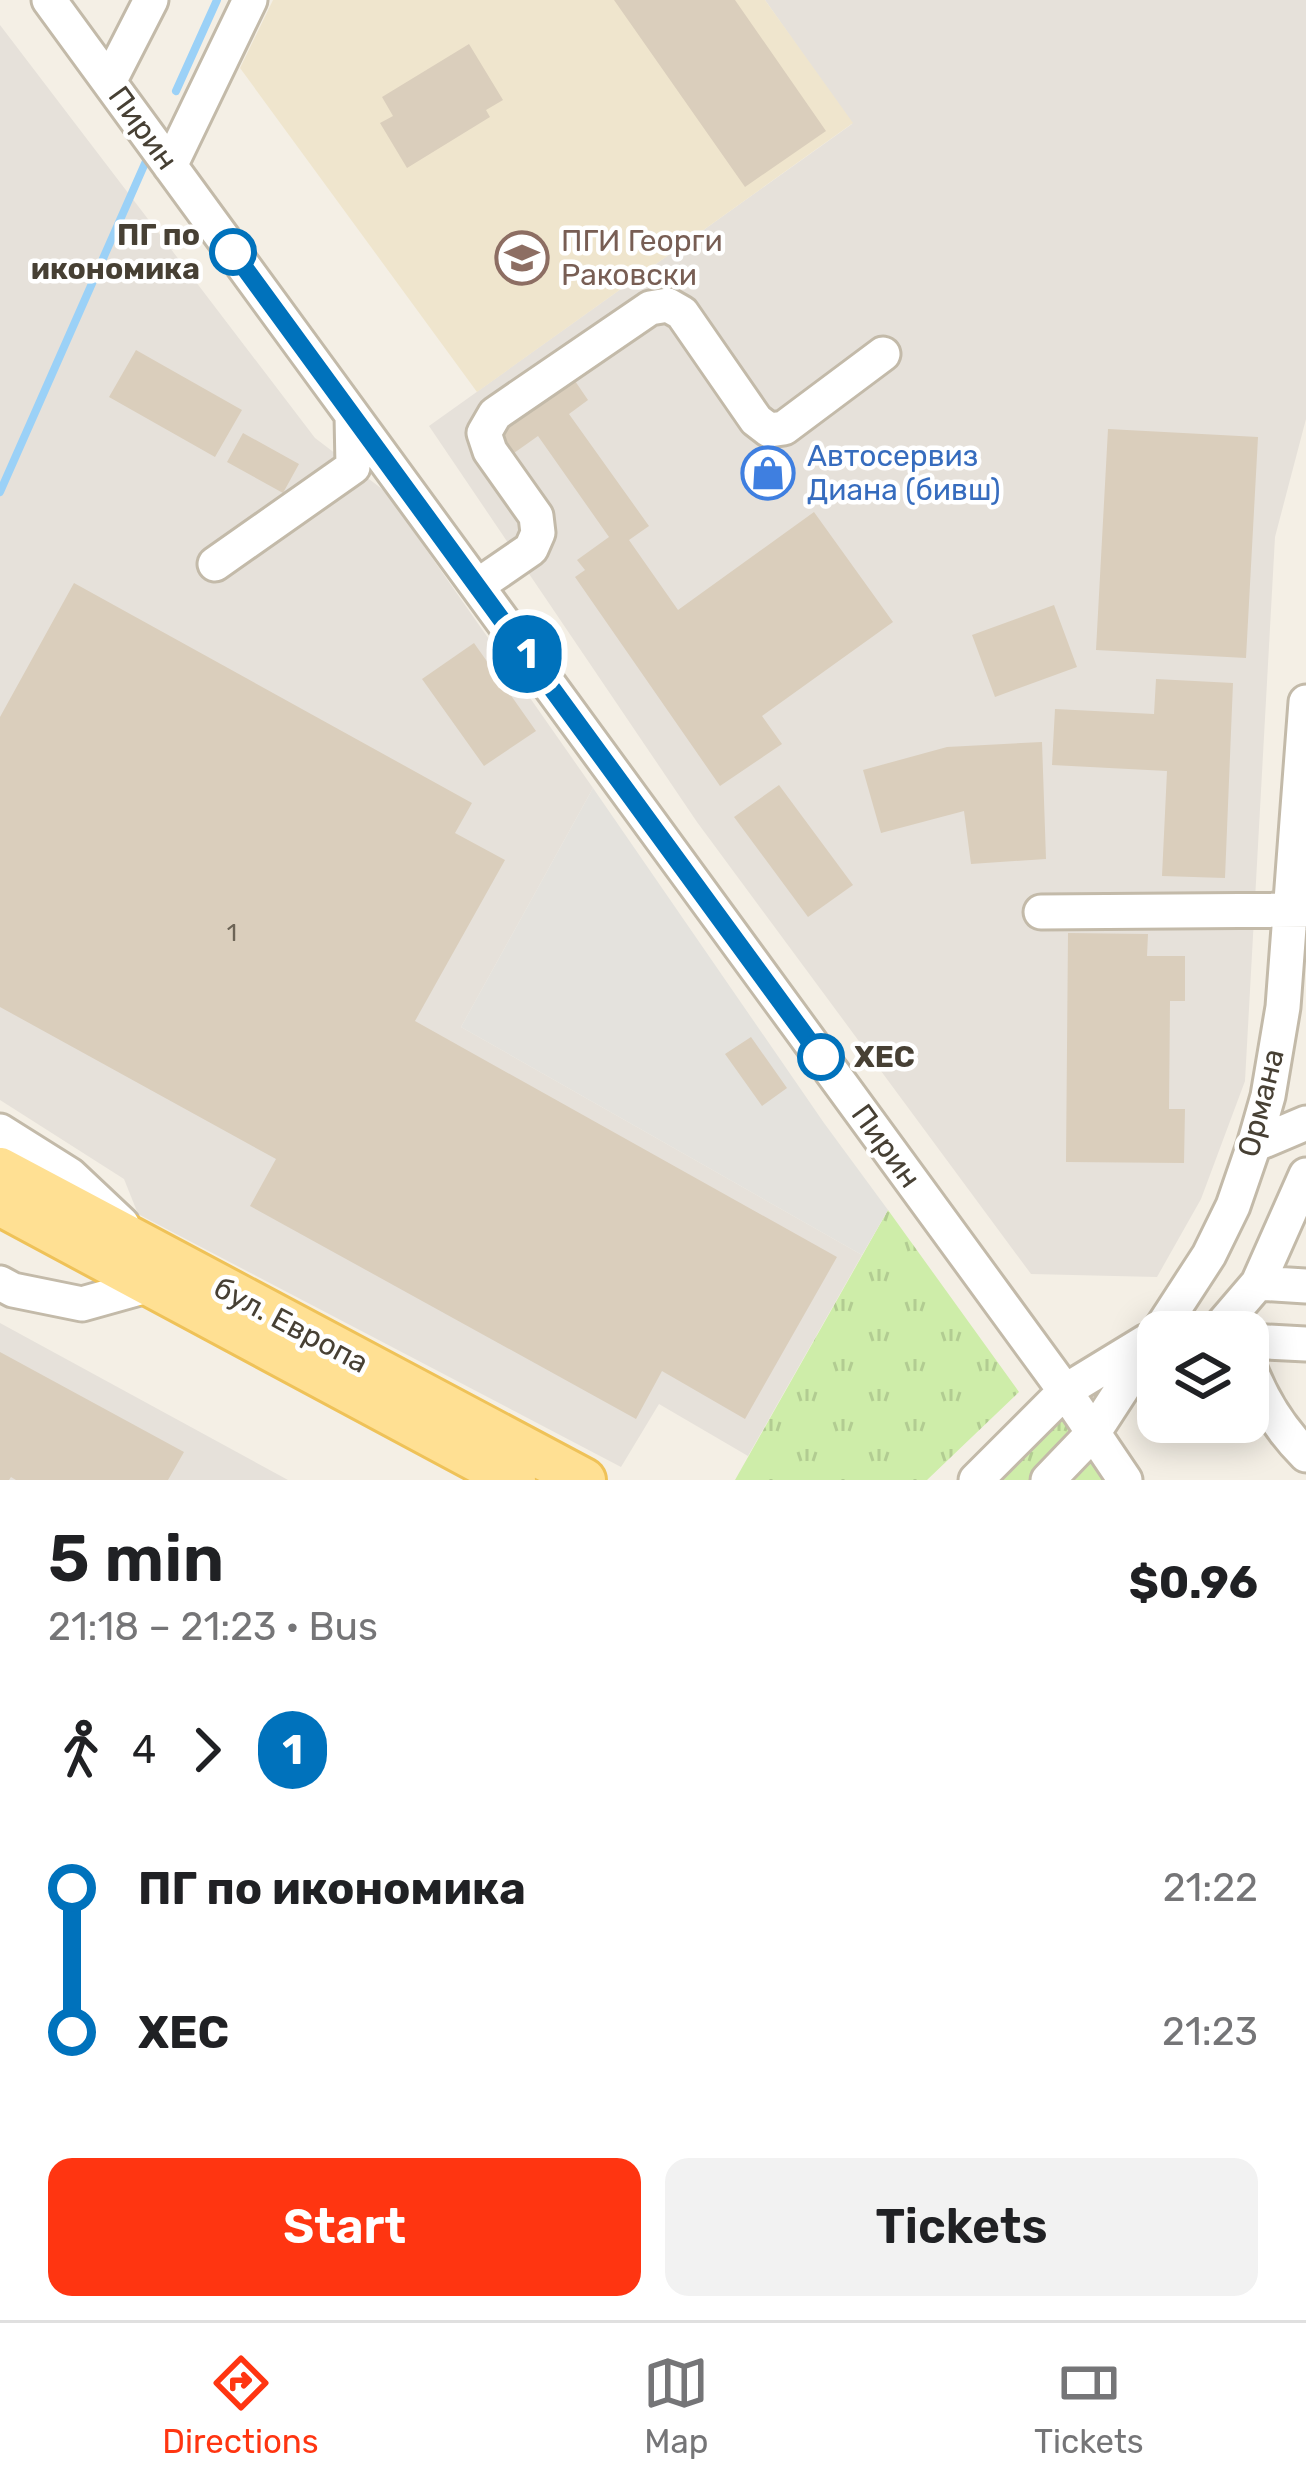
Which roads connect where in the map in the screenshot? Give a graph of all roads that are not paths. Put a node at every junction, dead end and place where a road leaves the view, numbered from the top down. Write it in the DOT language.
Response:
graph roads {
  1 [pos="49,0"];
  2 [pos="151,0"];
  3 [pos="250,0"];
  4 [pos="109,82"];
  5 [pos="170,166"];
  6 [pos="883,354"];
  7 [pos="352,416"];
  8 [pos="215,564"];
  9 [pos="477,586"];
  10 [pos="1306,702"];
  11 [pos="1298,910"];
  12 [pos="1041,912"];
  13 [pos="1306,1123"];
  14 [pos="0,1131"];
  15 [pos="1254,1145"];
  16 [pos="0,1168"];
  17 [pos="1304,1183"];
  18 [pos="0,1204"];
  19 [pos="148,1266"];
  20 [pos="0,1283"];
  21 [pos="1258,1283"];
  22 [pos="1306,1286"];
  23 [pos="1173,1311"];
  24 [pos="1234,1311"];
  25 [pos="1269,1342"];
  26 [pos="1306,1344"];
  27 [pos="1137,1348"];
  28 [pos="1137,1366"];
  29 [pos="1065,1391"];
  30 [pos="1269,1409"];
  31 [pos="1094,1432"];
  32 [pos="1306,1455"];
  33 [pos="514,1480"];
  34 [pos="584,1480"];
  35 [pos="976,1480"];
  36 [pos="1048,1480"];
  37 [pos="1125,1480"];
  1 -- 4 [label="street, Пирин"];
  2 -- 4 [label="street"];
  3 -- 5 [label="street"];
  4 -- 5 [label="street, Пирин"];
  5 -- 7 [label="street, Пирин"];
  6 -- 9 [label="street"];
  7 -- 8 [label="street"];
  7 -- 9 [label="street, Пирин"];
  9 -- 29 [label="street, Пирин"];
  10 -- 11 [label="street, Ормана"];
  11 -- 12 [label="street"];
  11 -- 15 [label="street, Ормана"];
  13 -- 15 [label="street"];
  14 -- 19 [label="street"];
  15 -- 17 [label="street"];
  15 -- 23 [label="street, Ормана"];
  16 -- 19 [label="main road, бул. Европа"];
  17 -- 21 [label="street"];
  18 -- 19 [label="main road, бул. Европа"];
  19 -- 20 [label="street"];
  19 -- 33 [label="main road, бул. Европа"];
  19 -- 34 [label="main road, бул. Европа"];
  21 -- 22 [label="street"];
  21 -- 24 [label="street"];
  25 -- 26 [label="street"];
  27 -- 29 [label="street"];
  28 -- 31 [label="street, Ормана"];
  29 -- 31 [label="street, Пирин"];
  29 -- 35 [label="street"];
  30 -- 32 [label="street"];
  31 -- 36 [label="street, Ормана"];
  31 -- 37 [label="street, Пирин"];
}
